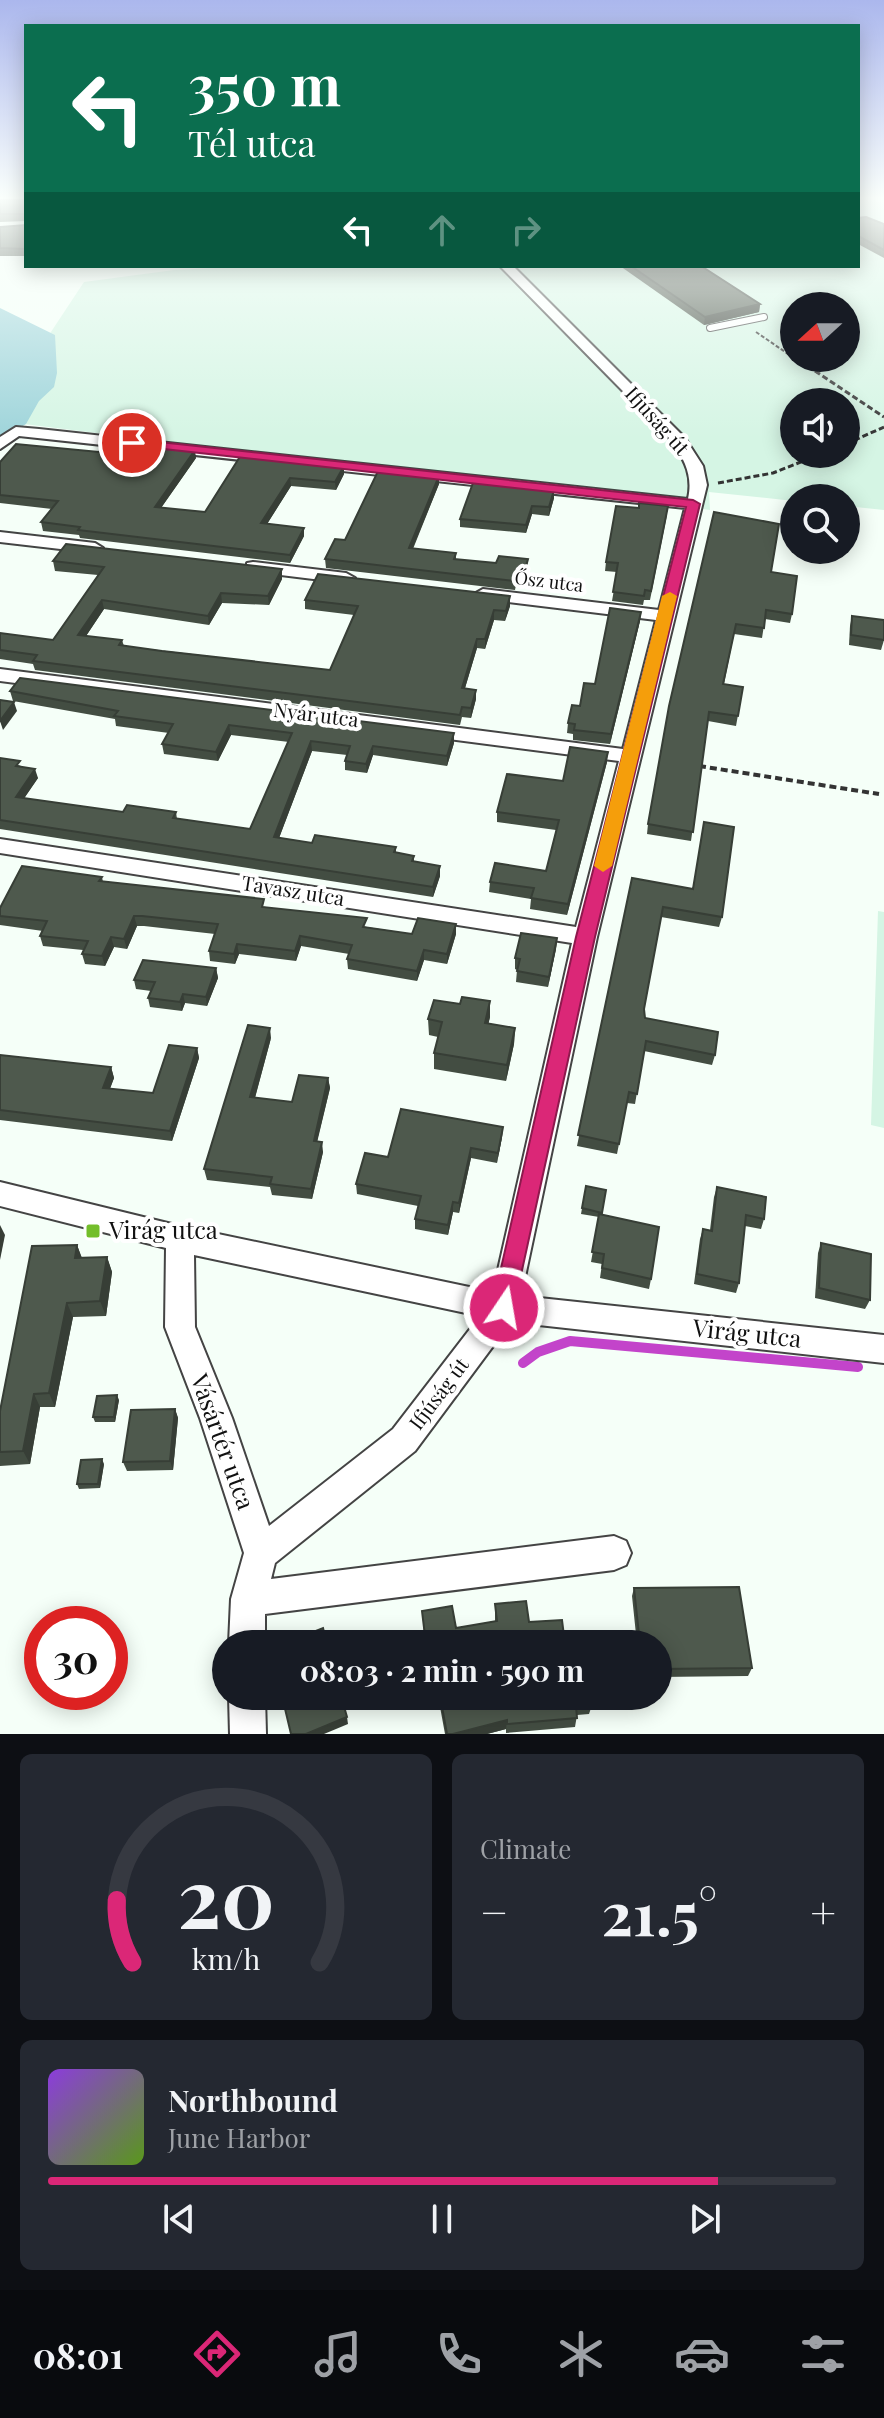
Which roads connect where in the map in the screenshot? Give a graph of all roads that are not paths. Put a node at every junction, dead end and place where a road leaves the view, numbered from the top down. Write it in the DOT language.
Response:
graph roads {
  1 [pos="517,277"];
  2 [pos="764,317"];
  3 [pos="710,328"];
  4 [pos="0,445"];
  5 [pos="696,494"];
  6 [pos="0,537"];
  7 [pos="111,550"];
  8 [pos="237,565"];
  9 [pos="364,580"];
  10 [pos="459,591"];
  11 [pos="664,616"];
  12 [pos="0,675"];
  13 [pos="631,756"];
  14 [pos="0,846"];
  15 [pos="585,937"];
  16 [pos="0,1194"];
  17 [pos="180,1239"];
  18 [pos="504,1308"];
  19 [pos="884,1349"];
  20 [pos="261,1553"];
  21 [pos="614,1553"];
  22 [pos="248,1599"];
  23 [pos="247,1630"];
  24 [pos="247,1710"];
  25 [pos="248,1734"];
  1 -- 5 [label="street, Ifjúság út"];
  2 -- 3 [label="lane"];
  4 -- 5 [label="street"];
  5 -- 11 [label="street, Ifjúság út"];
  6 -- 7 [label="street"];
  8 -- 9 [label="street"];
  10 -- 11 [label="street, Ősz utca"];
  11 -- 13 [label="street, Ifjúság út"];
  12 -- 13 [label="street, Nyár utca"];
  13 -- 15 [label="street, Ifjúság út"];
  14 -- 15 [label="street, Tavasz utca"];
  15 -- 18 [label="street, Ifjúság út"];
  16 -- 17 [label="street, Virág utca"];
  17 -- 18 [label="street, Virág utca"];
  17 -- 20 [label="street, Vásártér utca"];
  18 -- 19 [label="street, Virág utca"];
  18 -- 20 [label="street, Ifjúság út"];
  20 -- 22 [label="street"];
  21 -- 22 [label="street"];
  22 -- 23 [label="street"];
  24 -- 25 [label="street"];
}
